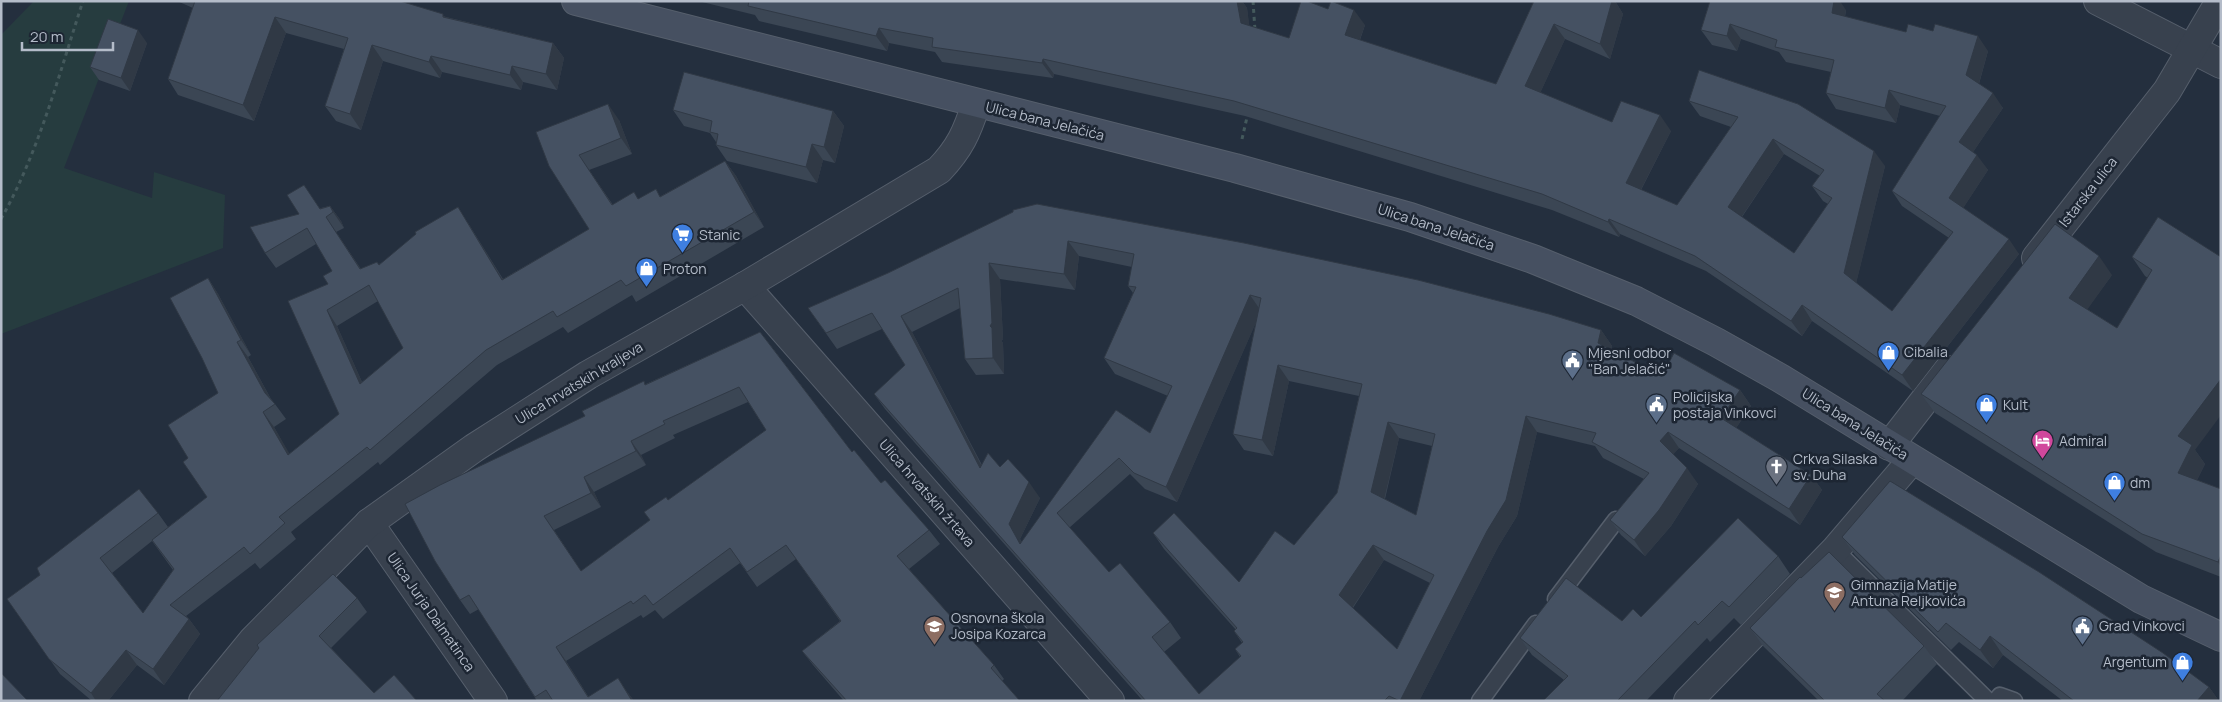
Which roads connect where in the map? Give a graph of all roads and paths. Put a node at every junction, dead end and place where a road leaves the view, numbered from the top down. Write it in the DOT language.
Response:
graph roads {
  1 [pos="83,1"];
  2 [pos="1253,1"];
  3 [pos="2098,1"];
  4 [pos="2220,1"];
  5 [pos="580,2"];
  6 [pos="1256,35"];
  7 [pos="2192,49"];
  8 [pos="2221,64"];
  9 [pos="976,104"];
  10 [pos="1249,110"];
  11 [pos="1235,168"];
  12 [pos="1,220"];
  13 [pos="2022,276"];
  14 [pos="744,286"];
  15 [pos="1962,353"];
  16 [pos="1889,446"];
  17 [pos="1912,460"];
  18 [pos="1616,520"];
  19 [pos="369,524"];
  20 [pos="1835,550"];
  21 [pos="2221,637"];
  22 [pos="204,701"];
  23 [pos="493,701"];
  24 [pos="1110,701"];
  25 [pos="1480,701"];
  26 [pos="1688,701"];
  27 [pos="1988,701"];
  28 [pos="1996,701"];
  29 [pos="2014,701"];
  1 -- 12 [label="path"];
  2 -- 6 [label="path"];
  3 -- 7 [label="street"];
  4 -- 7 [label="street, Istarska ulica"];
  5 -- 9 [label="main road, Ulica bana Jelačića"];
  7 -- 8 [label="street"];
  7 -- 13 [label="street, Istarska ulica"];
  9 -- 11 [label="main road, Ulica bana Jelačića"];
  9 -- 14 [label="street, Ulica hrvatskih kraljeva"];
  10 -- 11 [label="path"];
  11 -- 16 [label="main road, Ulica bana Jelačića"];
  14 -- 19 [label="street, Ulica hrvatskih kraljeva"];
  14 -- 24 [label="street, Ulica hrvatskih žrtava"];
  15 -- 16 [label="street"];
  16 -- 17 [label="main road, Ulica bana Jelačića"];
  17 -- 20 [label="street"];
  17 -- 21 [label="main road, Ulica bana Jelačića"];
  18 -- 25 [label="lane"];
  19 -- 22 [label="street, Ulica hrvatskih kraljeva"];
  19 -- 23 [label="street, Ulica Jurja Dalmatinca"];
  20 -- 26 [label="street"];
  20 -- 27 [label="lane"];
  28 -- 29 [label="lane"];
}
